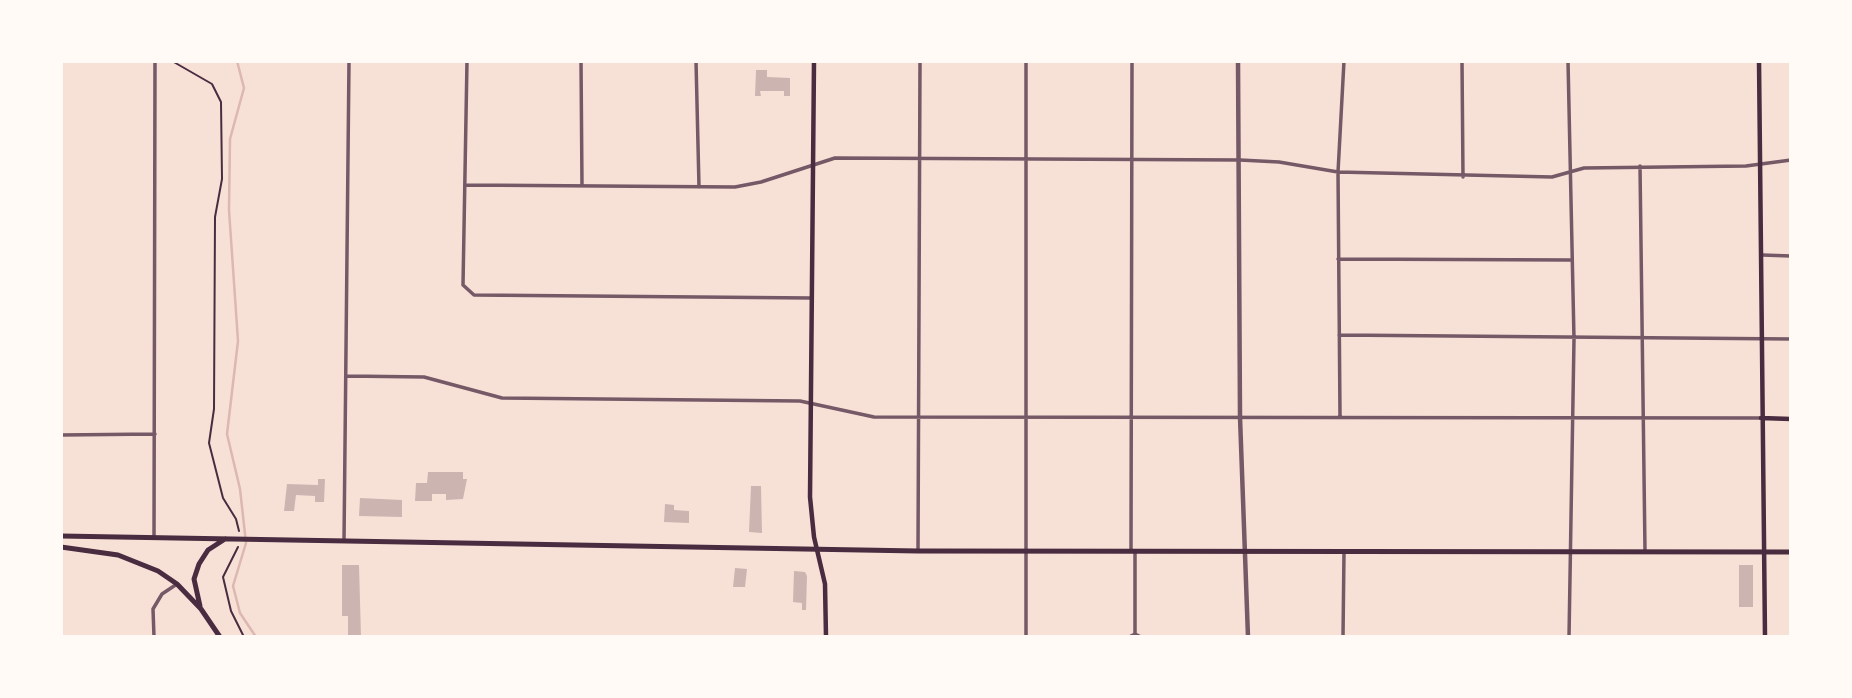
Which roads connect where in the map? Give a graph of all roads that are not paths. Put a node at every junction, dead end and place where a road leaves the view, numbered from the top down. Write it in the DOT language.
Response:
graph roads {
  1 [pos="155,61"];
  2 [pos="349,61"];
  3 [pos="467,61"];
  4 [pos="581,61"];
  5 [pos="696,61"];
  6 [pos="814,61"];
  7 [pos="920,61"];
  8 [pos="1026,61"];
  9 [pos="1132,61"];
  10 [pos="1238,61"];
  11 [pos="1344,61"];
  12 [pos="1462,61"];
  13 [pos="1568,61"];
  14 [pos="1759,61"];
  15 [pos="920,158"];
  16 [pos="1026,158"];
  17 [pos="1132,158"];
  18 [pos="1240,160"];
  19 [pos="1791,160"];
  20 [pos="1760,162"];
  21 [pos="814,163"];
  22 [pos="1640,166"];
  23 [pos="1338,172"];
  24 [pos="1570,172"];
  25 [pos="1463,177"];
  26 [pos="466,185"];
  27 [pos="583,186"];
  28 [pos="699,187"];
  29 [pos="1762,255"];
  30 [pos="1791,256"];
  31 [pos="1338,259"];
  32 [pos="1570,260"];
  33 [pos="814,298"];
  34 [pos="1339,335"];
  35 [pos="1642,338"];
  36 [pos="1762,338"];
  37 [pos="1574,339"];
  38 [pos="1791,339"];
  39 [pos="347,376"];
  40 [pos="812,403"];
  41 [pos="1131,416"];
  42 [pos="1573,416"];
  43 [pos="918,417"];
  44 [pos="1240,417"];
  45 [pos="1340,417"];
  46 [pos="1642,418"];
  47 [pos="1761,418"];
  48 [pos="1024,419"];
  49 [pos="1791,419"];
  50 [pos="155,434"];
  51 [pos="61,435"];
  52 [pos="61,536"];
  53 [pos="153,539"];
  54 [pos="225,539"];
  55 [pos="344,541"];
  56 [pos="61,547"];
  57 [pos="1133,549"];
  58 [pos="1245,549"];
  59 [pos="817,550"];
  60 [pos="1026,550"];
  61 [pos="1344,550"];
  62 [pos="918,551"];
  63 [pos="1572,551"];
  64 [pos="1645,551"];
  65 [pos="1763,551"];
  66 [pos="1791,552"];
  67 [pos="177,584"];
  68 [pos="201,609"];
  69 [pos="1135,634"];
  70 [pos="154,637"];
  71 [pos="220,637"];
  72 [pos="826,637"];
  73 [pos="1026,637"];
  74 [pos="1129,637"];
  75 [pos="1141,637"];
  76 [pos="1248,637"];
  77 [pos="1343,637"];
  78 [pos="1569,637"];
  79 [pos="1765,637"];
  1 -- 50 [label="street"];
  2 -- 39 [label="street"];
  3 -- 26 [label="street"];
  4 -- 27 [label="street"];
  5 -- 28 [label="street"];
  6 -- 21 [label="main road"];
  7 -- 15 [label="street"];
  8 -- 16 [label="street"];
  9 -- 17 [label="street"];
  10 -- 18 [label="street"];
  11 -- 23 [label="street"];
  12 -- 25 [label="street"];
  13 -- 24 [label="street"];
  14 -- 20 [label="main road"];
  15 -- 16 [label="street"];
  15 -- 21 [label="street"];
  15 -- 43 [label="street"];
  16 -- 17 [label="street"];
  16 -- 48 [label="street"];
  17 -- 18 [label="street"];
  17 -- 41 [label="street"];
  18 -- 23 [label="street"];
  18 -- 44 [label="street"];
  19 -- 20 [label="street"];
  20 -- 22 [label="street"];
  20 -- 29 [label="main road"];
  21 -- 28 [label="street"];
  21 -- 33 [label="main road"];
  22 -- 24 [label="street"];
  22 -- 35 [label="street"];
  23 -- 25 [label="street"];
  23 -- 31 [label="street"];
  24 -- 25 [label="street"];
  24 -- 32 [label="street"];
  26 -- 27 [label="street"];
  26 -- 33 [label="street"];
  27 -- 28 [label="street"];
  29 -- 30 [label="street"];
  29 -- 36 [label="main road"];
  31 -- 32 [label="street"];
  31 -- 34 [label="street"];
  32 -- 37 [label="street"];
  33 -- 40 [label="main road"];
  34 -- 37 [label="street"];
  34 -- 45 [label="street"];
  35 -- 36 [label="street"];
  35 -- 37 [label="street"];
  35 -- 46 [label="street"];
  36 -- 38 [label="street"];
  36 -- 47 [label="main road"];
  37 -- 42 [label="street"];
  39 -- 40 [label="street"];
  39 -- 55 [label="street"];
  40 -- 43 [label="street"];
  40 -- 59 [label="main road"];
  41 -- 44 [label="street"];
  41 -- 48 [label="street"];
  41 -- 57 [label="street"];
  42 -- 45 [label="street"];
  42 -- 46 [label="street"];
  42 -- 63 [label="street"];
  43 -- 48 [label="street"];
  43 -- 62 [label="street"];
  44 -- 45 [label="street"];
  44 -- 58 [label="street"];
  46 -- 47 [label="street"];
  46 -- 64 [label="street"];
  47 -- 49 [label="main road"];
  47 -- 65 [label="main road"];
  48 -- 60 [label="street"];
  50 -- 51 [label="street"];
  50 -- 53 [label="street"];
  52 -- 53 [label="main road"];
  53 -- 54 [label="main road"];
  54 -- 55 [label="main road"];
  54 -- 68 [label="main road"];
  55 -- 59 [label="main road"];
  56 -- 67 [label="main road"];
  57 -- 58 [label="main road"];
  57 -- 60 [label="main road"];
  57 -- 69 [label="street"];
  58 -- 61 [label="main road"];
  58 -- 76 [label="street"];
  59 -- 62 [label="main road"];
  59 -- 72 [label="main road"];
  60 -- 62 [label="main road"];
  60 -- 73 [label="street"];
  61 -- 63 [label="main road"];
  61 -- 77 [label="street"];
  63 -- 64 [label="main road"];
  63 -- 78 [label="street"];
  64 -- 65 [label="main road"];
  65 -- 66 [label="main road"];
  65 -- 79 [label="main road"];
  67 -- 68 [label="main road"];
  67 -- 70 [label="street"];
  68 -- 71 [label="main road"];
  69 -- 74 [label="street"];
  69 -- 75 [label="street"];
}
